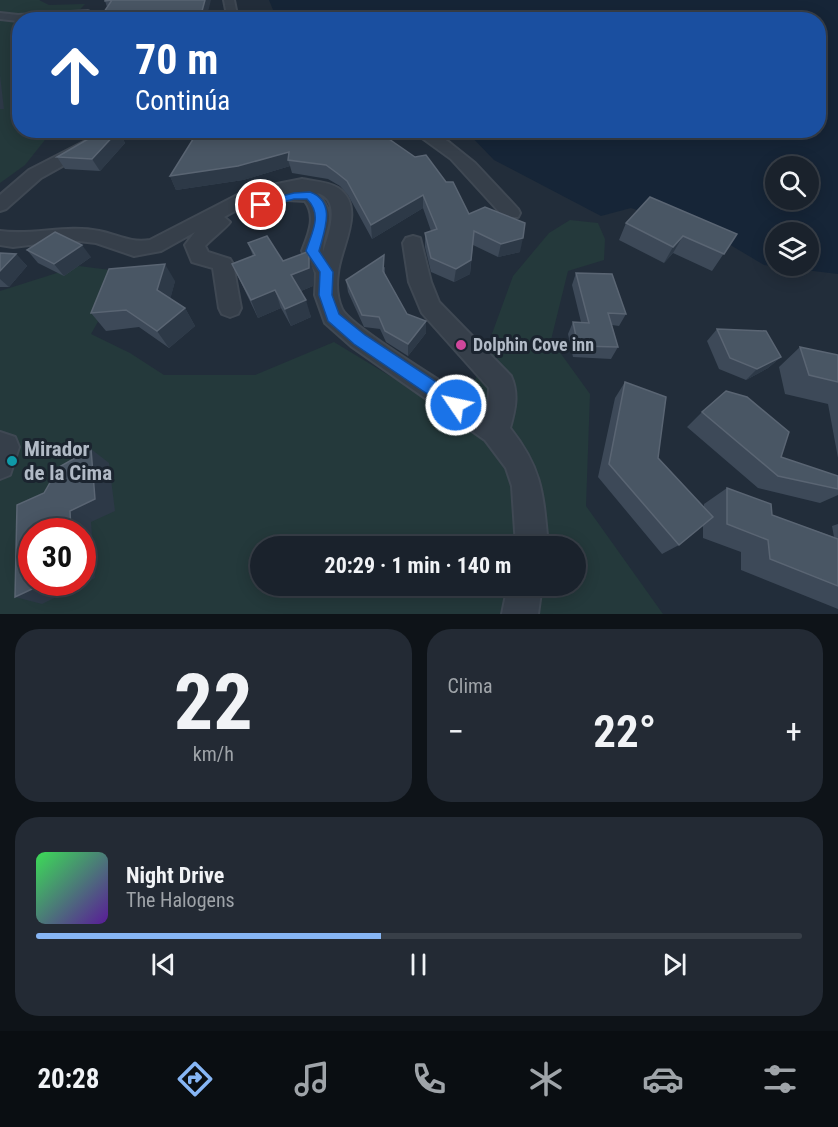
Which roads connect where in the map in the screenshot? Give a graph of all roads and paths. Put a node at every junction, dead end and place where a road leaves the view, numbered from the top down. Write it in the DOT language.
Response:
graph roads {
  1 [pos="105,138"];
  2 [pos="430,138"];
  3 [pos="0,205"];
  4 [pos="511,213"];
  5 [pos="0,238"];
  6 [pos="412,243"];
  7 [pos="327,272"];
  8 [pos="230,308"];
  9 [pos="495,431"];
  10 [pos="0,446"];
  11 [pos="0,465"];
  12 [pos="531,536"];
  13 [pos="523,596"];
  14 [pos="520,614"];
  1 -- 3 [label="street"];
  2 -- 4 [label="street"];
  5 -- 7 [label="street"];
  6 -- 9 [label="street"];
  7 -- 8 [label="street"];
  7 -- 9 [label="street"];
  9 -- 12 [label="street"];
  10 -- 11 [label="street"];
  13 -- 14 [label="street"];
}
